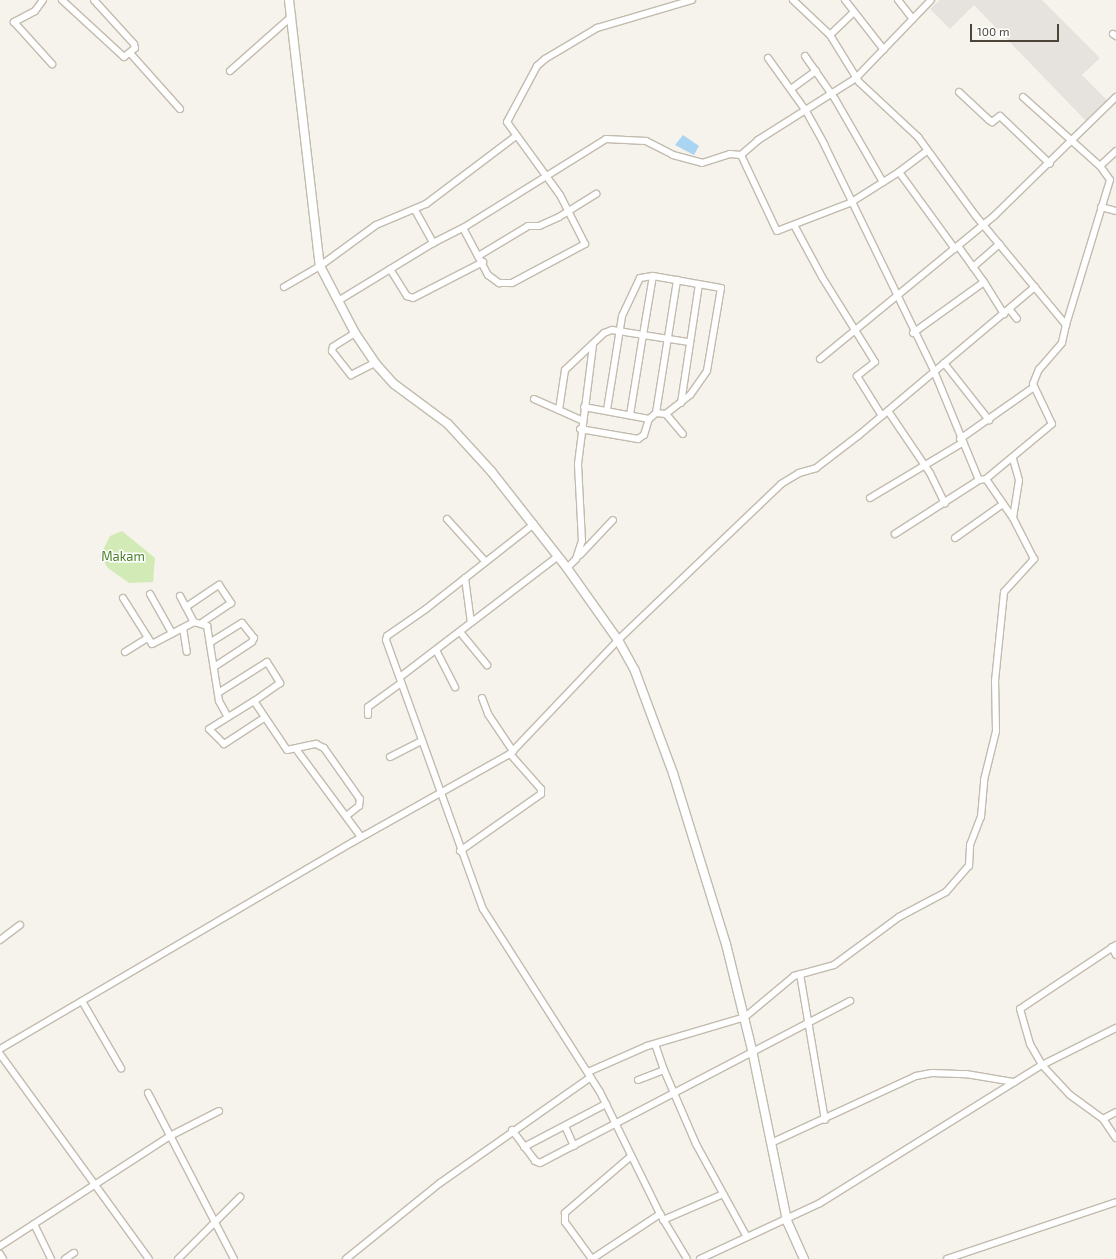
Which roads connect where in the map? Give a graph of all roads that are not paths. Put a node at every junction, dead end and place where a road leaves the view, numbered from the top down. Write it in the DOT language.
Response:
graph roads {
  1 [pos="43,0"];
  2 [pos="62,0"];
  3 [pos="94,0"];
  4 [pos="289,0"];
  5 [pos="692,0"];
  6 [pos="793,0"];
  7 [pos="845,0"];
  8 [pos="898,0"];
  9 [pos="931,0"];
  10 [pos="854,12"];
  11 [pos="292,16"];
  12 [pos="913,19"];
  13 [pos="830,35"];
  14 [pos="884,50"];
  15 [pos="130,53"];
  16 [pos="805,56"];
  17 [pos="768,58"];
  18 [pos="52,64"];
  19 [pos="230,71"];
  20 [pos="816,71"];
  21 [pos="856,78"];
  22 [pos="791,89"];
  23 [pos="959,92"];
  24 [pos="832,94"];
  25 [pos="1023,97"];
  26 [pos="1116,97"];
  27 [pos="1113,104"];
  28 [pos="180,109"];
  29 [pos="806,111"];
  30 [pos="516,136"];
  31 [pos="1072,142"];
  32 [pos="927,151"];
  33 [pos="1116,151"];
  34 [pos="741,155"];
  35 [pos="1050,164"];
  36 [pos="1100,166"];
  37 [pos="899,172"];
  38 [pos="547,176"];
  39 [pos="883,182"];
  40 [pos="596,194"];
  41 [pos="850,203"];
  42 [pos="1101,207"];
  43 [pos="415,210"];
  44 [pos="1116,211"];
  45 [pos="568,212"];
  46 [pos="794,225"];
  47 [pos="983,225"];
  48 [pos="463,228"];
  49 [pos="433,243"];
  50 [pos="999,244"];
  51 [pos="956,248"];
  52 [pos="480,255"];
  53 [pos="482,262"];
  54 [pos="320,266"];
  55 [pos="973,267"];
  56 [pos="390,269"];
  57 [pos="653,276"];
  58 [pos="677,280"];
  59 [pos="984,282"];
  60 [pos="699,284"];
  61 [pos="1035,287"];
  62 [pos="284,288"];
  63 [pos="896,298"];
  64 [pos="338,301"];
  65 [pos="1010,310"];
  66 [pos="1004,314"];
  67 [pos="1017,319"];
  68 [pos="1066,325"];
  69 [pos="857,330"];
  70 [pos="618,331"];
  71 [pos="355,332"];
  72 [pos="913,333"];
  73 [pos="643,335"];
  74 [pos="667,338"];
  75 [pos="689,342"];
  76 [pos="593,346"];
  77 [pos="820,359"];
  78 [pos="375,363"];
  79 [pos="944,363"];
  80 [pos="934,371"];
  81 [pos="1034,387"];
  82 [pos="534,399"];
  83 [pos="681,403"];
  84 [pos="584,407"];
  85 [pos="559,410"];
  86 [pos="607,410"];
  87 [pos="888,411"];
  88 [pos="656,413"];
  89 [pos="666,414"];
  90 [pos="630,415"];
  91 [pos="882,416"];
  92 [pos="649,419"];
  93 [pos="581,420"];
  94 [pos="989,420"];
  95 [pos="580,429"];
  96 [pos="683,434"];
  97 [pos="961,441"];
  98 [pos="1013,459"];
  99 [pos="923,465"];
  100 [pos="986,479"];
  101 [pos="979,480"];
  102 [pos="870,498"];
  103 [pos="945,504"];
  104 [pos="1003,504"];
  105 [pos="1013,518"];
  106 [pos="447,519"];
  107 [pos="613,520"];
  108 [pos="534,524"];
  109 [pos="895,534"];
  110 [pos="955,538"];
  111 [pos="558,556"];
  112 [pos="576,559"];
  113 [pos="485,561"];
  114 [pos="567,568"];
  115 [pos="465,578"];
  116 [pos="150,594"];
  117 [pos="180,596"];
  118 [pos="123,598"];
  119 [pos="186,607"];
  120 [pos="194,622"];
  121 [pos="201,623"];
  122 [pos="470,623"];
  123 [pos="183,628"];
  124 [pos="460,632"];
  125 [pos="172,634"];
  126 [pos="147,638"];
  127 [pos="618,640"];
  128 [pos="211,642"];
  129 [pos="436,650"];
  130 [pos="125,652"];
  131 [pos="187,652"];
  132 [pos="487,665"];
  133 [pos="214,667"];
  134 [pos="401,680"];
  135 [pos="455,687"];
  136 [pos="218,693"];
  137 [pos="482,698"];
  138 [pos="254,701"];
  139 [pos="368,715"];
  140 [pos="228,717"];
  141 [pos="264,718"];
  142 [pos="422,741"];
  143 [pos="296,749"];
  144 [pos="512,753"];
  145 [pos="390,757"];
  146 [pos="439,792"];
  147 [pos="346,816"];
  148 [pos="361,837"];
  149 [pos="460,851"];
  150 [pos="20,925"];
  151 [pos="0,940"];
  152 [pos="1114,946"];
  153 [pos="1116,955"];
  154 [pos="800,974"];
  155 [pos="850,1001"];
  156 [pos="82,1002"];
  157 [pos="745,1018"];
  158 [pos="809,1021"];
  159 [pos="1116,1028"];
  160 [pos="655,1044"];
  161 [pos="0,1049"];
  162 [pos="752,1050"];
  163 [pos="0,1054"];
  164 [pos="1042,1065"];
  165 [pos="121,1068"];
  166 [pos="664,1070"];
  167 [pos="589,1074"];
  168 [pos="638,1080"];
  169 [pos="1014,1082"];
  170 [pos="672,1092"];
  171 [pos="148,1093"];
  172 [pos="606,1104"];
  173 [pos="219,1111"];
  174 [pos="1116,1112"];
  175 [pos="1103,1119"];
  176 [pos="825,1120"];
  177 [pos="615,1125"];
  178 [pos="565,1126"];
  179 [pos="512,1130"];
  180 [pos="170,1136"];
  181 [pos="1116,1138"];
  182 [pos="771,1143"];
  183 [pos="574,1146"];
  184 [pos="524,1147"];
  185 [pos="630,1157"];
  186 [pos="96,1182"];
  187 [pos="723,1194"];
  188 [pos="240,1197"];
  189 [pos="1116,1202"];
  190 [pos="660,1214"];
  191 [pos="663,1220"];
  192 [pos="787,1221"];
  193 [pos="214,1223"];
  194 [pos="34,1224"];
  195 [pos="746,1237"];
  196 [pos="0,1246"];
  197 [pos="74,1253"];
  198 [pos="0,1254"];
  199 [pos="711,1257"];
  200 [pos="3,1259"];
  201 [pos="51,1259"];
  202 [pos="65,1259"];
  203 [pos="149,1259"];
  204 [pos="178,1259"];
  205 [pos="234,1259"];
  206 [pos="346,1259"];
  207 [pos="687,1259"];
  208 [pos="700,1259"];
  209 [pos="804,1259"];
  210 [pos="947,1259"];
  1 -- 18 [label="street"];
  2 -- 15 [label="street"];
  3 -- 15 [label="street"];
  4 -- 11 [label="street"];
  5 -- 30 [label="street"];
  6 -- 13 [label="street"];
  7 -- 10 [label="street"];
  8 -- 12 [label="street"];
  9 -- 12 [label="street"];
  10 -- 13 [label="street"];
  10 -- 14 [label="street"];
  11 -- 19 [label="street"];
  11 -- 54 [label="street"];
  12 -- 14 [label="street"];
  13 -- 21 [label="street"];
  14 -- 21 [label="street"];
  15 -- 28 [label="street"];
  16 -- 20 [label="street"];
  17 -- 22 [label="street"];
  20 -- 22 [label="street"];
  20 -- 24 [label="street"];
  21 -- 24 [label="street"];
  21 -- 32 [label="street"];
  22 -- 29 [label="street"];
  23 -- 35 [label="street"];
  24 -- 29 [label="street"];
  24 -- 39 [label="street"];
  25 -- 31 [label="street"];
  26 -- 27 [label="street"];
  27 -- 31 [label="street"];
  29 -- 34 [label="street"];
  29 -- 41 [label="street"];
  30 -- 38 [label="street"];
  30 -- 43 [label="street"];
  31 -- 35 [label="street"];
  31 -- 36 [label="street"];
  32 -- 37 [label="street"];
  32 -- 47 [label="street"];
  33 -- 36 [label="street"];
  34 -- 38 [label="street"];
  34 -- 46 [label="street"];
  35 -- 47 [label="street"];
  36 -- 42 [label="street"];
  37 -- 39 [label="street"];
  37 -- 51 [label="street"];
  38 -- 45 [label="street"];
  38 -- 48 [label="street"];
  39 -- 41 [label="street"];
  40 -- 45 [label="street"];
  41 -- 46 [label="street"];
  41 -- 63 [label="street"];
  42 -- 44 [label="street"];
  42 -- 68 [label="street"];
  43 -- 49 [label="street"];
  43 -- 54 [label="street"];
  45 -- 52 [label="street"];
  45 -- 53 [label="street"];
  46 -- 69 [label="street"];
  47 -- 50 [label="street"];
  47 -- 51 [label="street"];
  48 -- 49 [label="street"];
  48 -- 52 [label="street"];
  49 -- 56 [label="street"];
  50 -- 55 [label="street"];
  50 -- 61 [label="street"];
  51 -- 55 [label="street"];
  51 -- 63 [label="street"];
  52 -- 53 [label="street"];
  53 -- 56 [label="street"];
  54 -- 62 [label="street"];
  54 -- 64 [label="street"];
  55 -- 59 [label="street"];
  56 -- 64 [label="street"];
  57 -- 58 [label="street"];
  57 -- 70 [label="street"];
  57 -- 73 [label="street"];
  58 -- 60 [label="street"];
  58 -- 74 [label="street"];
  59 -- 66 [label="street"];
  59 -- 72 [label="street"];
  60 -- 75 [label="street"];
  60 -- 83 [label="street"];
  61 -- 65 [label="street"];
  61 -- 68 [label="street"];
  63 -- 69 [label="street"];
  63 -- 72 [label="street"];
  64 -- 71 [label="street"];
  65 -- 66 [label="street"];
  65 -- 67 [label="street"];
  66 -- 79 [label="street"];
  68 -- 81 [label="street"];
  69 -- 77 [label="street"];
  69 -- 91 [label="street"];
  70 -- 73 [label="street"];
  70 -- 76 [label="street"];
  70 -- 86 [label="street"];
  71 -- 78 [label="street"];
  71 -- 78 [label="street"];
  72 -- 80 [label="street"];
  73 -- 74 [label="street"];
  73 -- 90 [label="street"];
  74 -- 75 [label="street"];
  74 -- 88 [label="street"];
  75 -- 83 [label="street"];
  76 -- 84 [label="street"];
  76 -- 85 [label="street"];
  78 -- 108 [label="street"];
  79 -- 80 [label="street"];
  79 -- 94 [label="street"];
  80 -- 87 [label="street"];
  80 -- 97 [label="street"];
  81 -- 94 [label="street"];
  81 -- 98 [label="street"];
  82 -- 85 [label="street"];
  83 -- 89 [label="street"];
  84 -- 86 [label="street"];
  84 -- 93 [label="street"];
  85 -- 93 [label="street"];
  86 -- 90 [label="street"];
  87 -- 91 [label="street"];
  87 -- 99 [label="street"];
  88 -- 89 [label="street"];
  88 -- 92 [label="street"];
  89 -- 96 [label="street"];
  90 -- 92 [label="street"];
  91 -- 127 [label="street"];
  92 -- 95 [label="street"];
  93 -- 95 [label="street"];
  94 -- 97 [label="street"];
  95 -- 112 [label="street"];
  97 -- 99 [label="street"];
  97 -- 101 [label="street"];
  98 -- 100 [label="street"];
  98 -- 105 [label="street"];
  99 -- 102 [label="street"];
  99 -- 103 [label="street"];
  100 -- 101 [label="street"];
  100 -- 104 [label="street"];
  101 -- 103 [label="street"];
  103 -- 109 [label="street"];
  104 -- 105 [label="street"];
  104 -- 110 [label="street"];
  105 -- 154 [label="street"];
  106 -- 113 [label="street"];
  107 -- 112 [label="street"];
  108 -- 111 [label="street"];
  108 -- 113 [label="street"];
  111 -- 114 [label="street"];
  111 -- 122 [label="street"];
  112 -- 114 [label="street"];
  113 -- 115 [label="street"];
  114 -- 127 [label="street"];
  115 -- 122 [label="street"];
  115 -- 134 [label="street"];
  116 -- 125 [label="street"];
  117 -- 119 [label="street"];
  118 -- 126 [label="street"];
  119 -- 120 [label="street"];
  119 -- 121 [label="street"];
  120 -- 121 [label="street"];
  120 -- 123 [label="street"];
  121 -- 128 [label="street"];
  122 -- 124 [label="street"];
  123 -- 125 [label="street"];
  123 -- 131 [label="street"];
  124 -- 129 [label="street"];
  124 -- 132 [label="street"];
  125 -- 126 [label="street"];
  126 -- 130 [label="street"];
  127 -- 144 [label="street"];
  127 -- 157 [label="street"];
  128 -- 133 [label="street"];
  128 -- 133 [label="street"];
  129 -- 134 [label="street"];
  129 -- 135 [label="street"];
  133 -- 136 [label="street"];
  134 -- 139 [label="street"];
  134 -- 142 [label="street"];
  136 -- 138 [label="street"];
  136 -- 140 [label="street"];
  137 -- 144 [label="street"];
  138 -- 140 [label="street"];
  138 -- 141 [label="street"];
  140 -- 141 [label="street"];
  141 -- 143 [label="street"];
  142 -- 145 [label="street"];
  142 -- 146 [label="street"];
  143 -- 147 [label="street"];
  143 -- 147 [label="street"];
  144 -- 146 [label="street"];
  144 -- 149 [label="street"];
  146 -- 148 [label="street"];
  146 -- 149 [label="street"];
  147 -- 148 [label="street"];
  148 -- 156 [label="street"];
  149 -- 167 [label="street"];
  150 -- 151 [label="street"];
  152 -- 153 [label="street"];
  152 -- 164 [label="street"];
  154 -- 157 [label="street"];
  154 -- 158 [label="street"];
  155 -- 158 [label="street"];
  156 -- 161 [label="street"];
  156 -- 165 [label="street"];
  157 -- 160 [label="street"];
  157 -- 162 [label="street"];
  158 -- 162 [label="street"];
  158 -- 176 [label="street"];
  159 -- 164 [label="street"];
  160 -- 166 [label="street"];
  160 -- 167 [label="street"];
  162 -- 170 [label="street"];
  162 -- 182 [label="street"];
  163 -- 186 [label="street"];
  164 -- 169 [label="street"];
  164 -- 175 [label="street"];
  166 -- 168 [label="street"];
  166 -- 170 [label="street"];
  167 -- 172 [label="street"];
  167 -- 179 [label="street"];
  169 -- 176 [label="street"];
  169 -- 192 [label="street"];
  170 -- 177 [label="street"];
  170 -- 187 [label="street"];
  171 -- 180 [label="street"];
  172 -- 177 [label="street"];
  172 -- 178 [label="street"];
  173 -- 180 [label="street"];
  174 -- 175 [label="street"];
  175 -- 181 [label="street"];
  176 -- 182 [label="street"];
  177 -- 183 [label="street"];
  177 -- 185 [label="street"];
  178 -- 183 [label="street"];
  178 -- 184 [label="street"];
  179 -- 184 [label="street"];
  179 -- 206 [label="street"];
  180 -- 186 [label="street"];
  180 -- 193 [label="street"];
  182 -- 192 [label="street"];
  183 -- 184 [label="street"];
  185 -- 190 [label="street"];
  185 -- 190 [label="street"];
  186 -- 194 [label="street"];
  186 -- 203 [label="street"];
  187 -- 191 [label="street"];
  187 -- 195 [label="street"];
  188 -- 193 [label="street"];
  189 -- 210 [label="street"];
  190 -- 191 [label="street"];
  191 -- 207 [label="street"];
  192 -- 195 [label="street"];
  192 -- 209 [label="street"];
  193 -- 204 [label="street"];
  193 -- 205 [label="street"];
  194 -- 196 [label="street"];
  194 -- 201 [label="street"];
  195 -- 199 [label="street"];
  197 -- 202 [label="street"];
  198 -- 200 [label="street"];
  199 -- 208 [label="street"];
}
